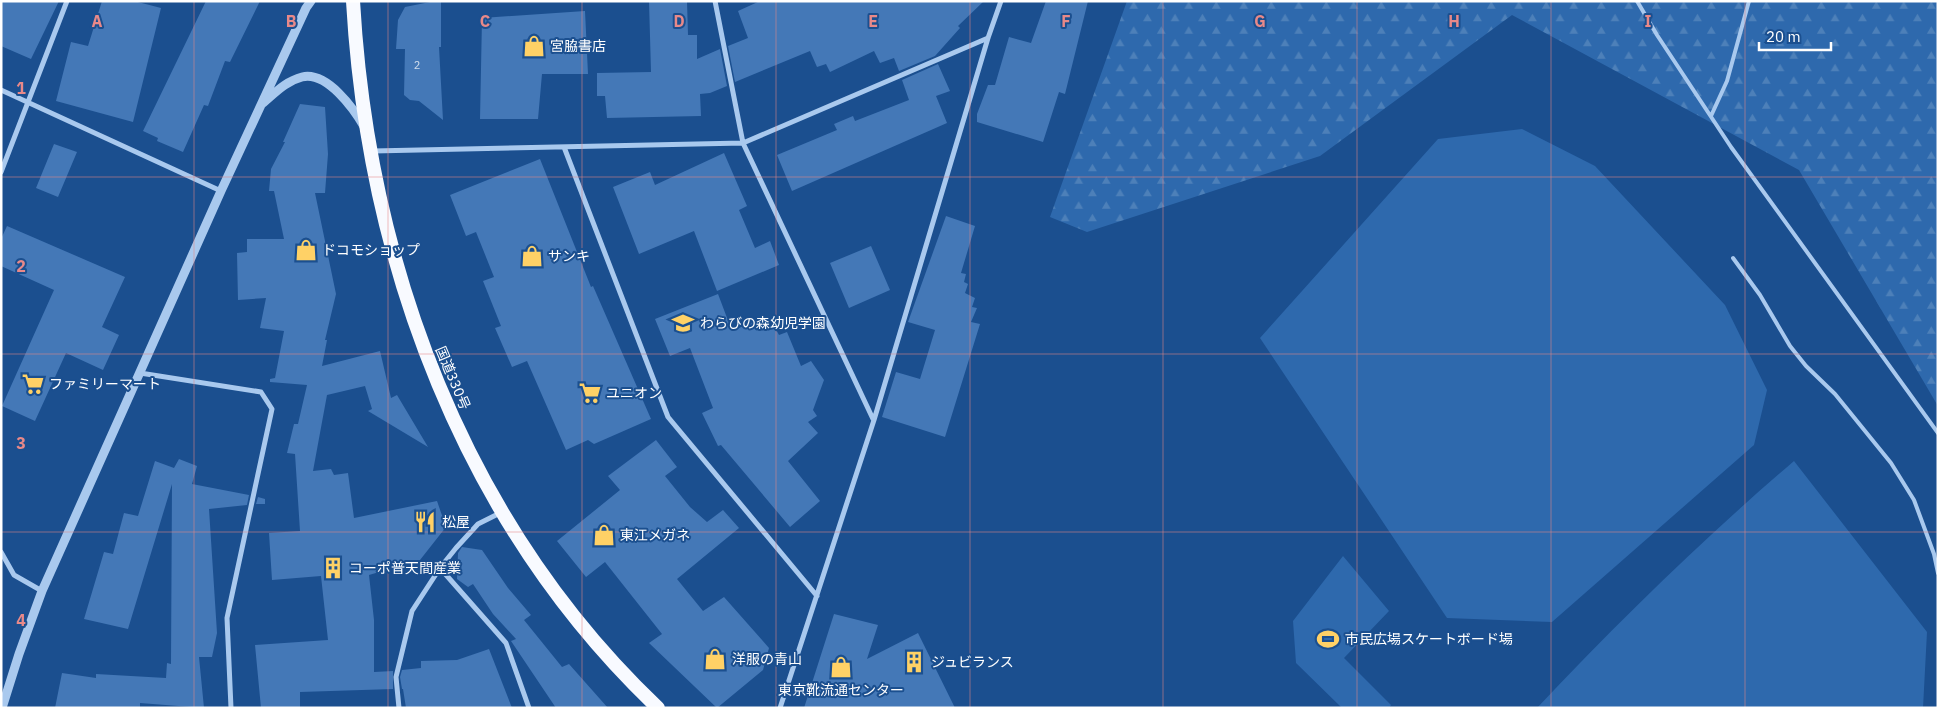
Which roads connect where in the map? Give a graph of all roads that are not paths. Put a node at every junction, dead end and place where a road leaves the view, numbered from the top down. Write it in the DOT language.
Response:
graph roads {
  1 [pos="67,1"];
  2 [pos="311,1"];
  3 [pos="353,1"];
  4 [pos="715,1"];
  5 [pos="1001,1"];
  6 [pos="1637,1"];
  7 [pos="1749,1"];
  8 [pos="988,38"];
  9 [pos="1,90"];
  10 [pos="27,103"];
  11 [pos="261,104"];
  12 [pos="1711,116"];
  13 [pos="368,133"];
  14 [pos="743,143"];
  15 [pos="564,147"];
  16 [pos="370,151"];
  17 [pos="1,172"];
  18 [pos="221,191"];
  19 [pos="1733,258"];
  20 [pos="140,373"];
  21 [pos="874,420"];
  22 [pos="1938,433"];
  23 [pos="502,512"];
  24 [pos="1,552"];
  25 [pos="440,568"];
  26 [pos="1938,573"];
  27 [pos="42,591"];
  28 [pos="817,596"];
  29 [pos="2,706"];
  30 [pos="231,708"];
  31 [pos="399,708"];
  32 [pos="529,708"];
  33 [pos="658,708"];
  34 [pos="780,708"];
  1 -- 10 [label="street"];
  2 -- 11 [label="street"];
  3 -- 13 [label="highway, 国道330号"];
  4 -- 14 [label="street"];
  5 -- 8 [label="street"];
  6 -- 12 [label="lane"];
  7 -- 12 [label="lane"];
  8 -- 14 [label="street"];
  8 -- 21 [label="street"];
  9 -- 10 [label="street"];
  10 -- 17 [label="street"];
  10 -- 18 [label="street"];
  11 -- 13 [label="street"];
  11 -- 18 [label="street"];
  12 -- 22 [label="lane"];
  13 -- 16 [label="highway, 国道330号"];
  14 -- 15 [label="street"];
  14 -- 21 [label="street"];
  15 -- 16 [label="street"];
  15 -- 28 [label="street"];
  16 -- 23 [label="highway, 国道330号"];
  18 -- 20 [label="street"];
  19 -- 26 [label="lane"];
  20 -- 27 [label="street"];
  20 -- 30 [label="street"];
  21 -- 28 [label="street"];
  23 -- 25 [label="street"];
  23 -- 33 [label="highway, 国道330号"];
  24 -- 27 [label="street"];
  25 -- 31 [label="street"];
  25 -- 32 [label="street"];
  27 -- 29 [label="street"];
  28 -- 34 [label="street"];
}
